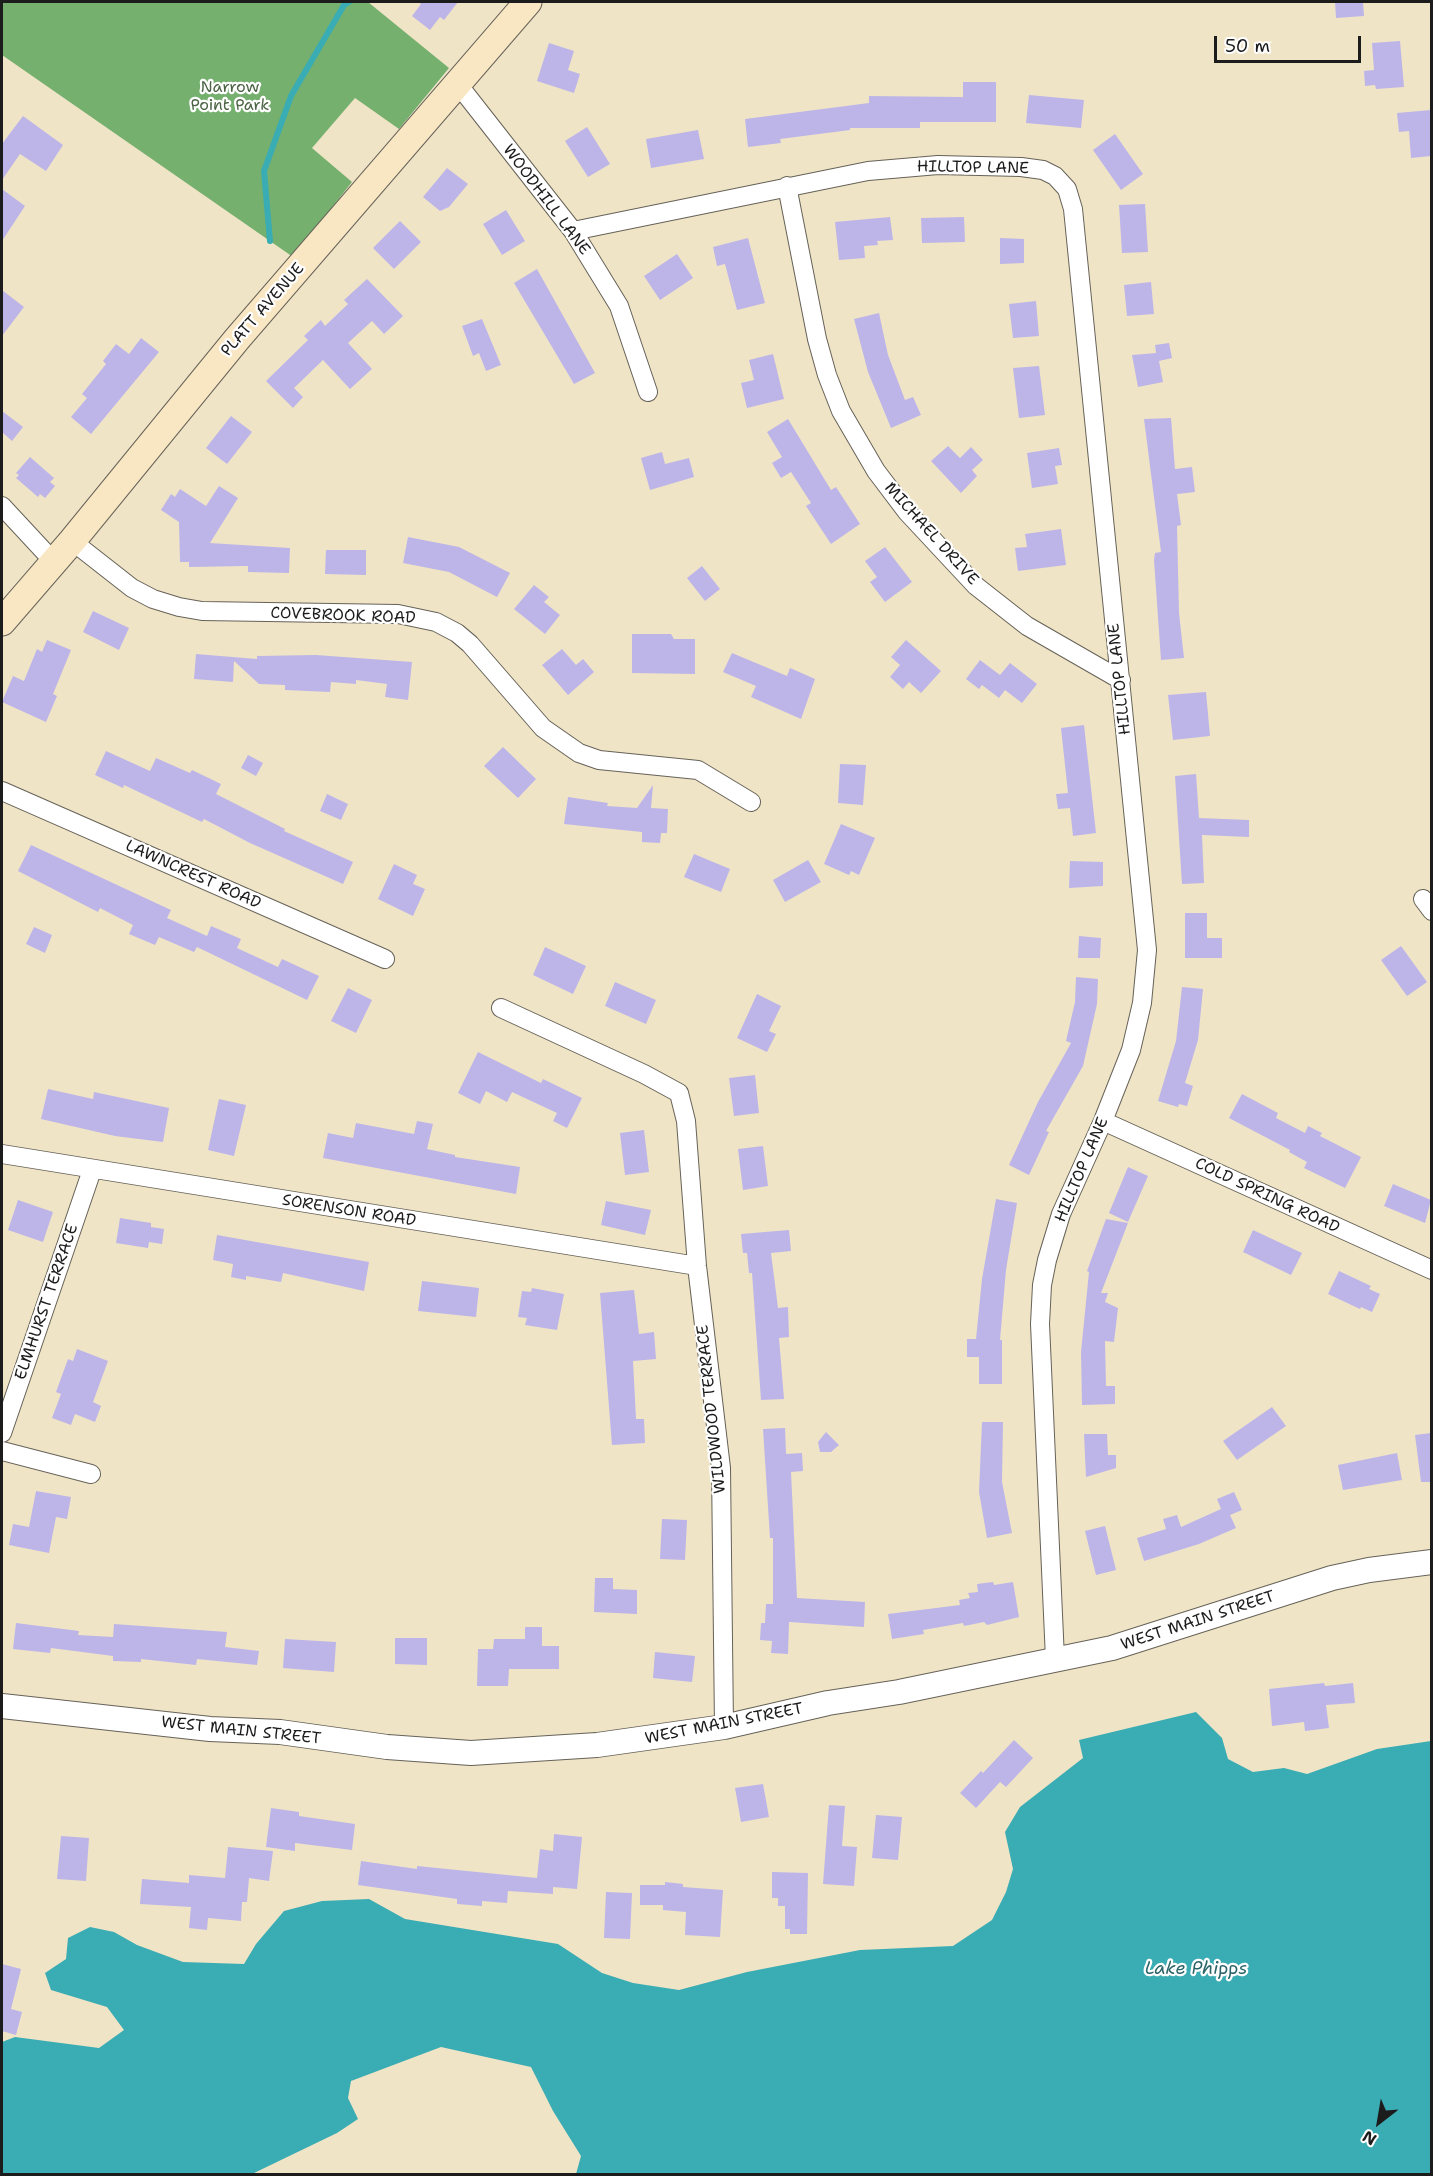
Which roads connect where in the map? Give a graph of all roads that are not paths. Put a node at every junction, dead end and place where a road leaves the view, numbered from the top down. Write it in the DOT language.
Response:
graph roads {
  1 [pos="528,2"];
  2 [pos="457,83"];
  3 [pos="787,186"];
  4 [pos="573,231"];
  5 [pos="648,392"];
  6 [pos="2,506"];
  7 [pos="72,542"];
  8 [pos="54,562"];
  9 [pos="2,622"];
  10 [pos="1120,680"];
  11 [pos="2,791"];
  12 [pos="751,802"];
  13 [pos="385,958"];
  14 [pos="501,1008"];
  15 [pos="1103,1122"];
  16 [pos="2,1154"];
  17 [pos="92,1170"];
  18 [pos="697,1266"];
  19 [pos="1431,1270"];
  20 [pos="2,1433"];
  21 [pos="2,1451"];
  22 [pos="91,1474"];
  23 [pos="1431,1562"];
  24 [pos="1055,1659"];
  25 [pos="2,1706"];
  26 [pos="724,1727"];
  1 -- 2 [label="main road, PLATT AVENUE"];
  2 -- 4 [label="street, WOODHILL LANE"];
  2 -- 7 [label="main road, PLATT AVENUE"];
  3 -- 4 [label="street, HILLTOP LANE"];
  3 -- 10 [label="street, MICHAEL DRIVE"];
  3 -- 10 [label="street, HILLTOP LANE"];
  4 -- 5 [label="street, WOODHILL LANE"];
  6 -- 8 [label="street"];
  7 -- 8 [label="main road, PLATT AVENUE"];
  7 -- 12 [label="street, COVEBROOK ROAD"];
  8 -- 9 [label="main road, PLATT AVENUE"];
  10 -- 15 [label="street, HILLTOP LANE"];
  11 -- 13 [label="street, LAWNCREST ROAD"];
  14 -- 18 [label="street, WILDWOOD TERRACE"];
  15 -- 19 [label="street, COLD SPRING ROAD"];
  15 -- 24 [label="street, HILLTOP LANE"];
  16 -- 17 [label="street, SORENSON ROAD"];
  17 -- 18 [label="street, SORENSON ROAD"];
  17 -- 20 [label="street, ELMHURST TERRACE"];
  18 -- 26 [label="street, WILDWOOD TERRACE"];
  21 -- 22 [label="street"];
  23 -- 24 [label="street, WEST MAIN STREET"];
  24 -- 26 [label="street, WEST MAIN STREET"];
  25 -- 26 [label="street, WEST MAIN STREET"];
}
